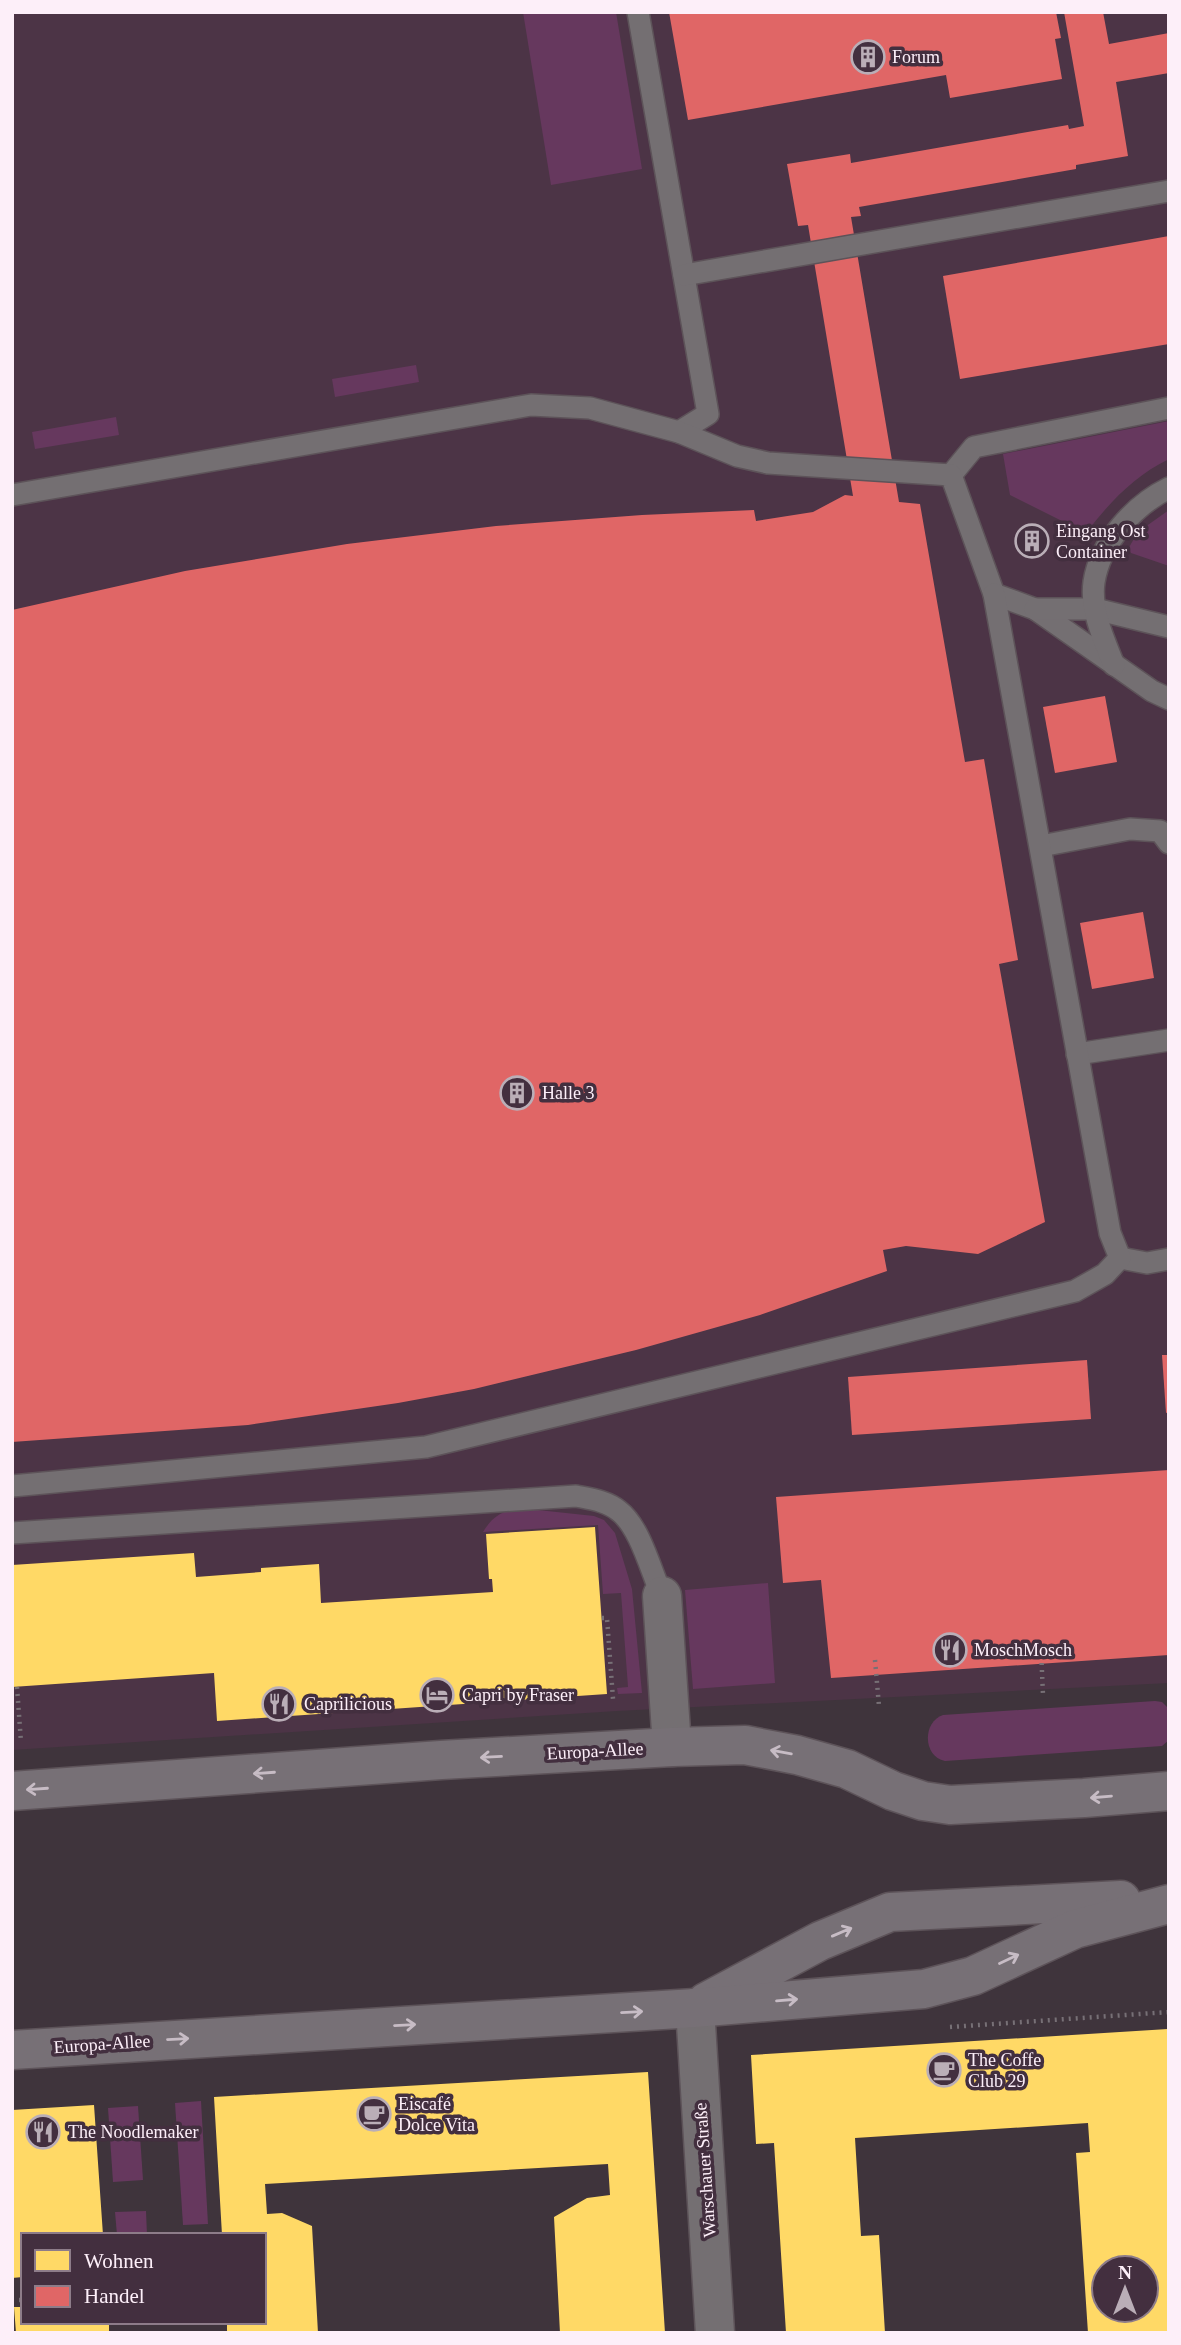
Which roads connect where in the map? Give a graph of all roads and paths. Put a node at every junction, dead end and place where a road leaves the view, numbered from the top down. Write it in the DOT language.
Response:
graph roads {
  1 [pos="638,12"];
  2 [pos="1169,191"];
  3 [pos="684,275"];
  4 [pos="1169,408"];
  5 [pos="679,432"];
  6 [pos="951,475"];
  7 [pos="1169,488"];
  8 [pos="12,495"];
  9 [pos="994,594"];
  10 [pos="1035,608"];
  11 [pos="1095,608"];
  12 [pos="1169,626"];
  13 [pos="1114,665"];
  14 [pos="1169,699"];
  15 [pos="1166,830"];
  16 [pos="1041,846"];
  17 [pos="1169,1040"];
  18 [pos="1077,1055"];
  19 [pos="1120,1258"];
  20 [pos="1169,1259"];
  21 [pos="12,1486"];
  22 [pos="12,1533"];
  23 [pos="662,1596"];
  24 [pos="602,1618"];
  25 [pos="1041,1649"];
  26 [pos="875,1660"];
  27 [pos="18,1687"];
  28 [pos="1043,1695"];
  29 [pos="613,1699"];
  30 [pos="438,1706"];
  31 [pos="879,1706"];
  32 [pos="439,1712"];
  33 [pos="279,1717"];
  34 [pos="279,1723"];
  35 [pos="21,1742"];
  36 [pos="672,1747"];
  37 [pos="12,1791"];
  38 [pos="1169,1791"];
  39 [pos="1169,1898"];
  40 [pos="1169,1904"];
  41 [pos="695,2008"];
  42 [pos="12,2050"];
  43 [pos="715,2333"];
  1 -- 3 [label="lane"];
  2 -- 3 [label="lane"];
  3 -- 5 [label="lane"];
  4 -- 6 [label="lane"];
  5 -- 6 [label="lane"];
  5 -- 8 [label="lane"];
  6 -- 9 [label="lane"];
  7 -- 11 [label="lane"];
  9 -- 10 [label="lane"];
  9 -- 16 [label="lane"];
  10 -- 11 [label="lane"];
  10 -- 13 [label="lane"];
  11 -- 12 [label="lane"];
  11 -- 13 [label="lane"];
  13 -- 14 [label="lane"];
  15 -- 16 [label="lane"];
  16 -- 18 [label="lane"];
  17 -- 18 [label="lane"];
  18 -- 19 [label="lane"];
  19 -- 20 [label="lane"];
  19 -- 21 [label="lane"];
  22 -- 23 [label="lane"];
  23 -- 36 [label="street"];
  24 -- 29 [label="path"];
  25 -- 28 [label="path"];
  26 -- 31 [label="path"];
  27 -- 35 [label="path"];
  30 -- 32 [label="path"];
  33 -- 34 [label="path"];
  36 -- 37 [label="street, Europa-Allee, one-way"];
  38 -- 36 [label="street, Europa-Allee, one-way"];
  41 -- 39 [label="street, Europa-Allee, one-way"];
  41 -- 40 [label="street, Europa-Allee, one-way"];
  42 -- 41 [label="street, Europa-Allee, one-way"];
  41 -- 43 [label="street, Warschauer Straße"];
}
